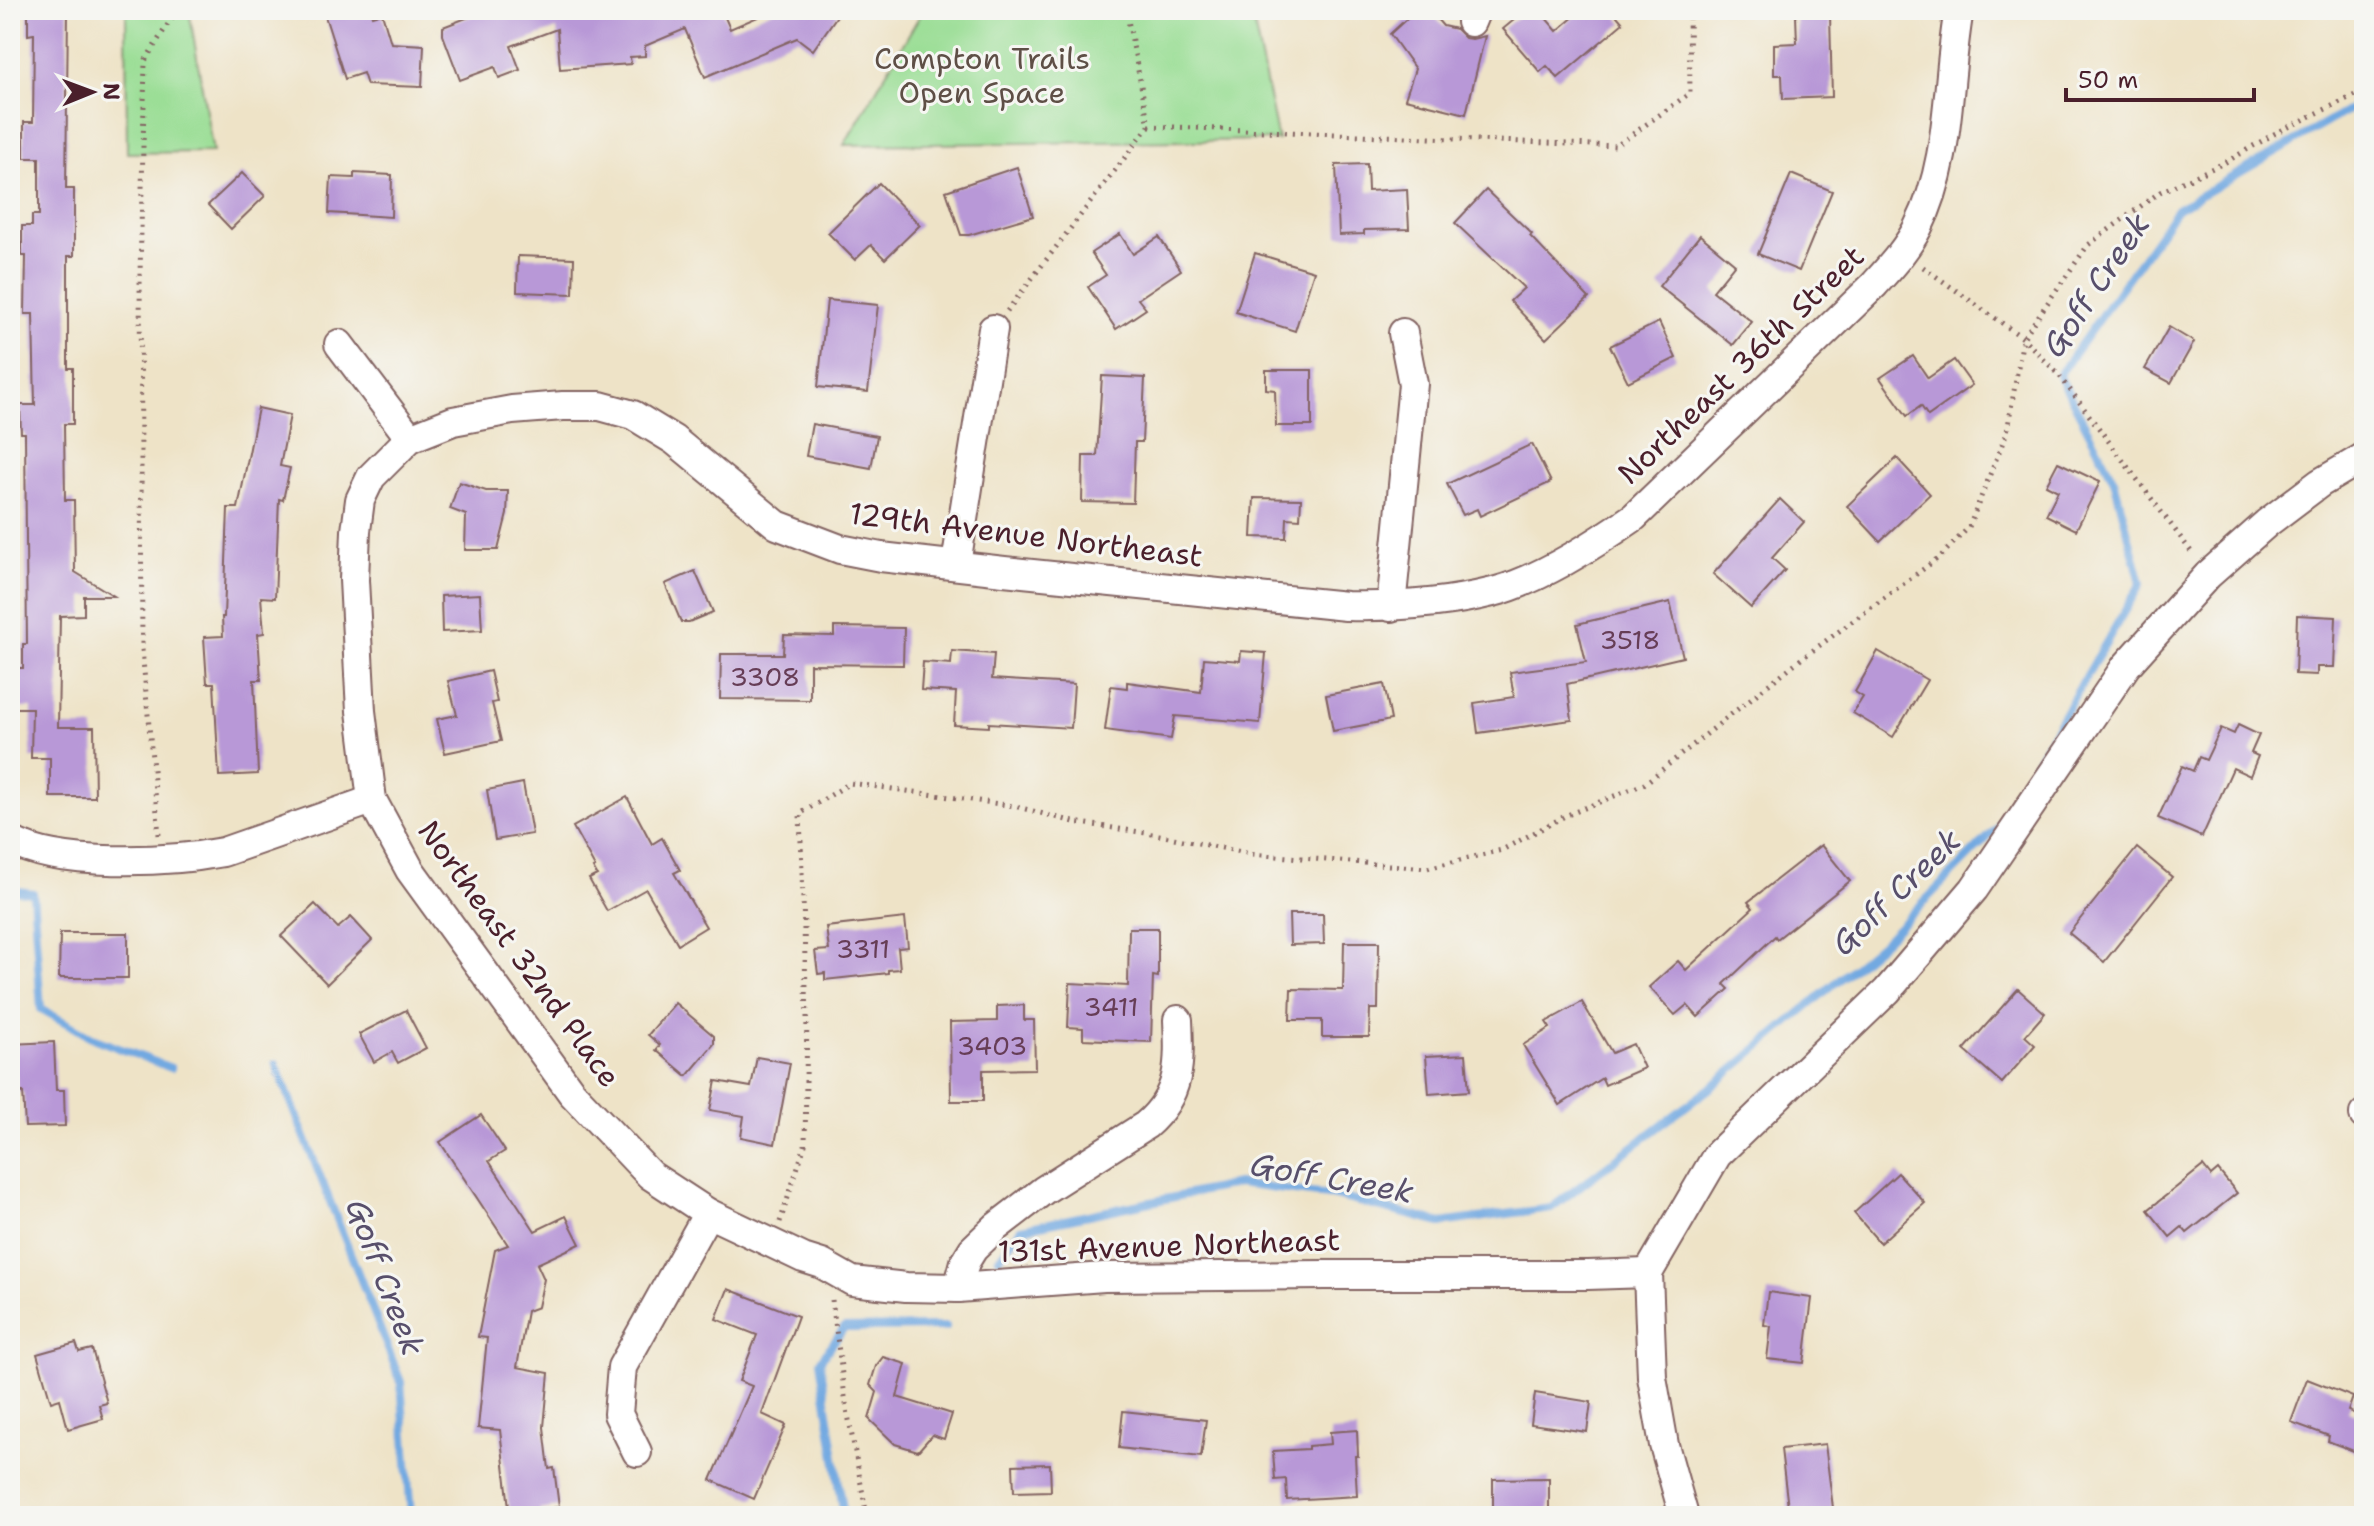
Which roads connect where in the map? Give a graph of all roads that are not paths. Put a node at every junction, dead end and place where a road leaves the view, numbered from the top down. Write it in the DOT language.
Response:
graph roads {
  1 [pos="1959,10"];
  2 [pos="993,329"];
  3 [pos="1403,333"];
  4 [pos="339,344"];
  5 [pos="410,438"];
  6 [pos="2364,457"];
  7 [pos="956,564"];
  8 [pos="1391,607"];
  9 [pos="372,800"];
  10 [pos="10,840"];
  11 [pos="1178,1020"];
  12 [pos="708,1213"];
  13 [pos="1648,1273"];
  14 [pos="958,1288"];
  15 [pos="637,1452"];
  16 [pos="1684,1516"];
  1 -- 8 [label="street, Northeast 36th Street"];
  2 -- 7 [label="street"];
  3 -- 8 [label="street"];
  4 -- 5 [label="street"];
  5 -- 7 [label="street, 129th Avenue Northeast"];
  5 -- 9 [label="street, Northeast 32nd Place"];
  6 -- 13 [label="street"];
  7 -- 8 [label="street, 129th Avenue Northeast"];
  9 -- 10 [label="street"];
  9 -- 12 [label="street, Northeast 32nd Place"];
  11 -- 14 [label="street"];
  12 -- 14 [label="street, 131st Avenue Northeast"];
  12 -- 15 [label="street"];
  13 -- 14 [label="street, 131st Avenue Northeast"];
  13 -- 16 [label="street"];
}
